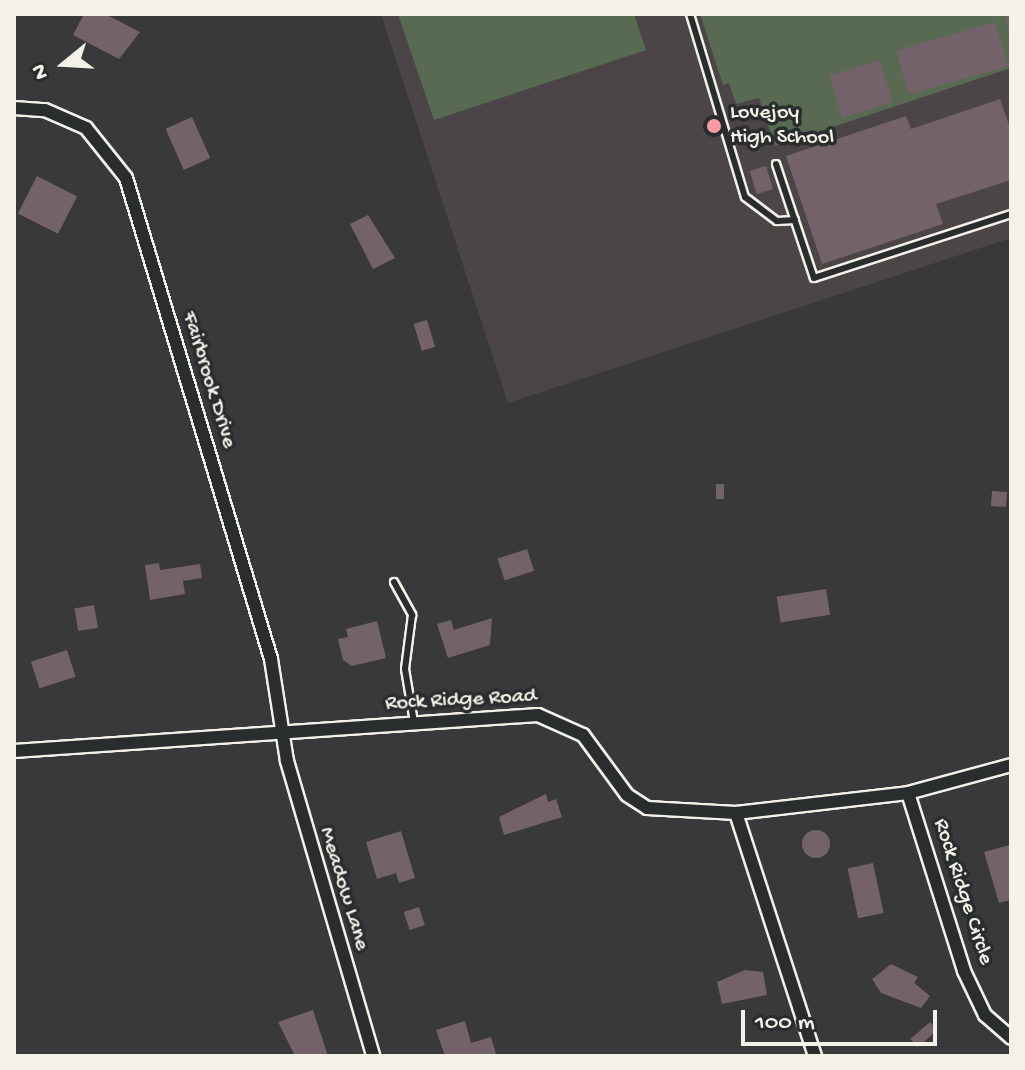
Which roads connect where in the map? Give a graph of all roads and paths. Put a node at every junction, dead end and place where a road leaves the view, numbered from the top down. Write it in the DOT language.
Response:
graph roads {
  1 [pos="690,14"];
  2 [pos="14,108"];
  3 [pos="776,164"];
  4 [pos="1011,214"];
  5 [pos="795,220"];
  6 [pos="394,582"];
  7 [pos="414,722"];
  8 [pos="282,731"];
  9 [pos="14,751"];
  10 [pos="1011,765"];
  11 [pos="908,793"];
  12 [pos="736,813"];
  13 [pos="1011,1038"];
  14 [pos="373,1056"];
  15 [pos="815,1056"];
  1 -- 5 [label="lane"];
  2 -- 8 [label="street, Fairbrook Drive"];
  3 -- 5 [label="lane"];
  4 -- 5 [label="lane"];
  6 -- 7 [label="lane"];
  7 -- 8 [label="street, Rock Ridge Road"];
  7 -- 12 [label="street, Rock Ridge Road"];
  8 -- 9 [label="street, Rock Ridge Road"];
  8 -- 14 [label="street, Meadow Lane"];
  10 -- 11 [label="street, Rock Ridge Road"];
  11 -- 12 [label="street, Rock Ridge Road"];
  11 -- 13 [label="street, Rock Ridge Circle"];
  12 -- 15 [label="street"];
}
